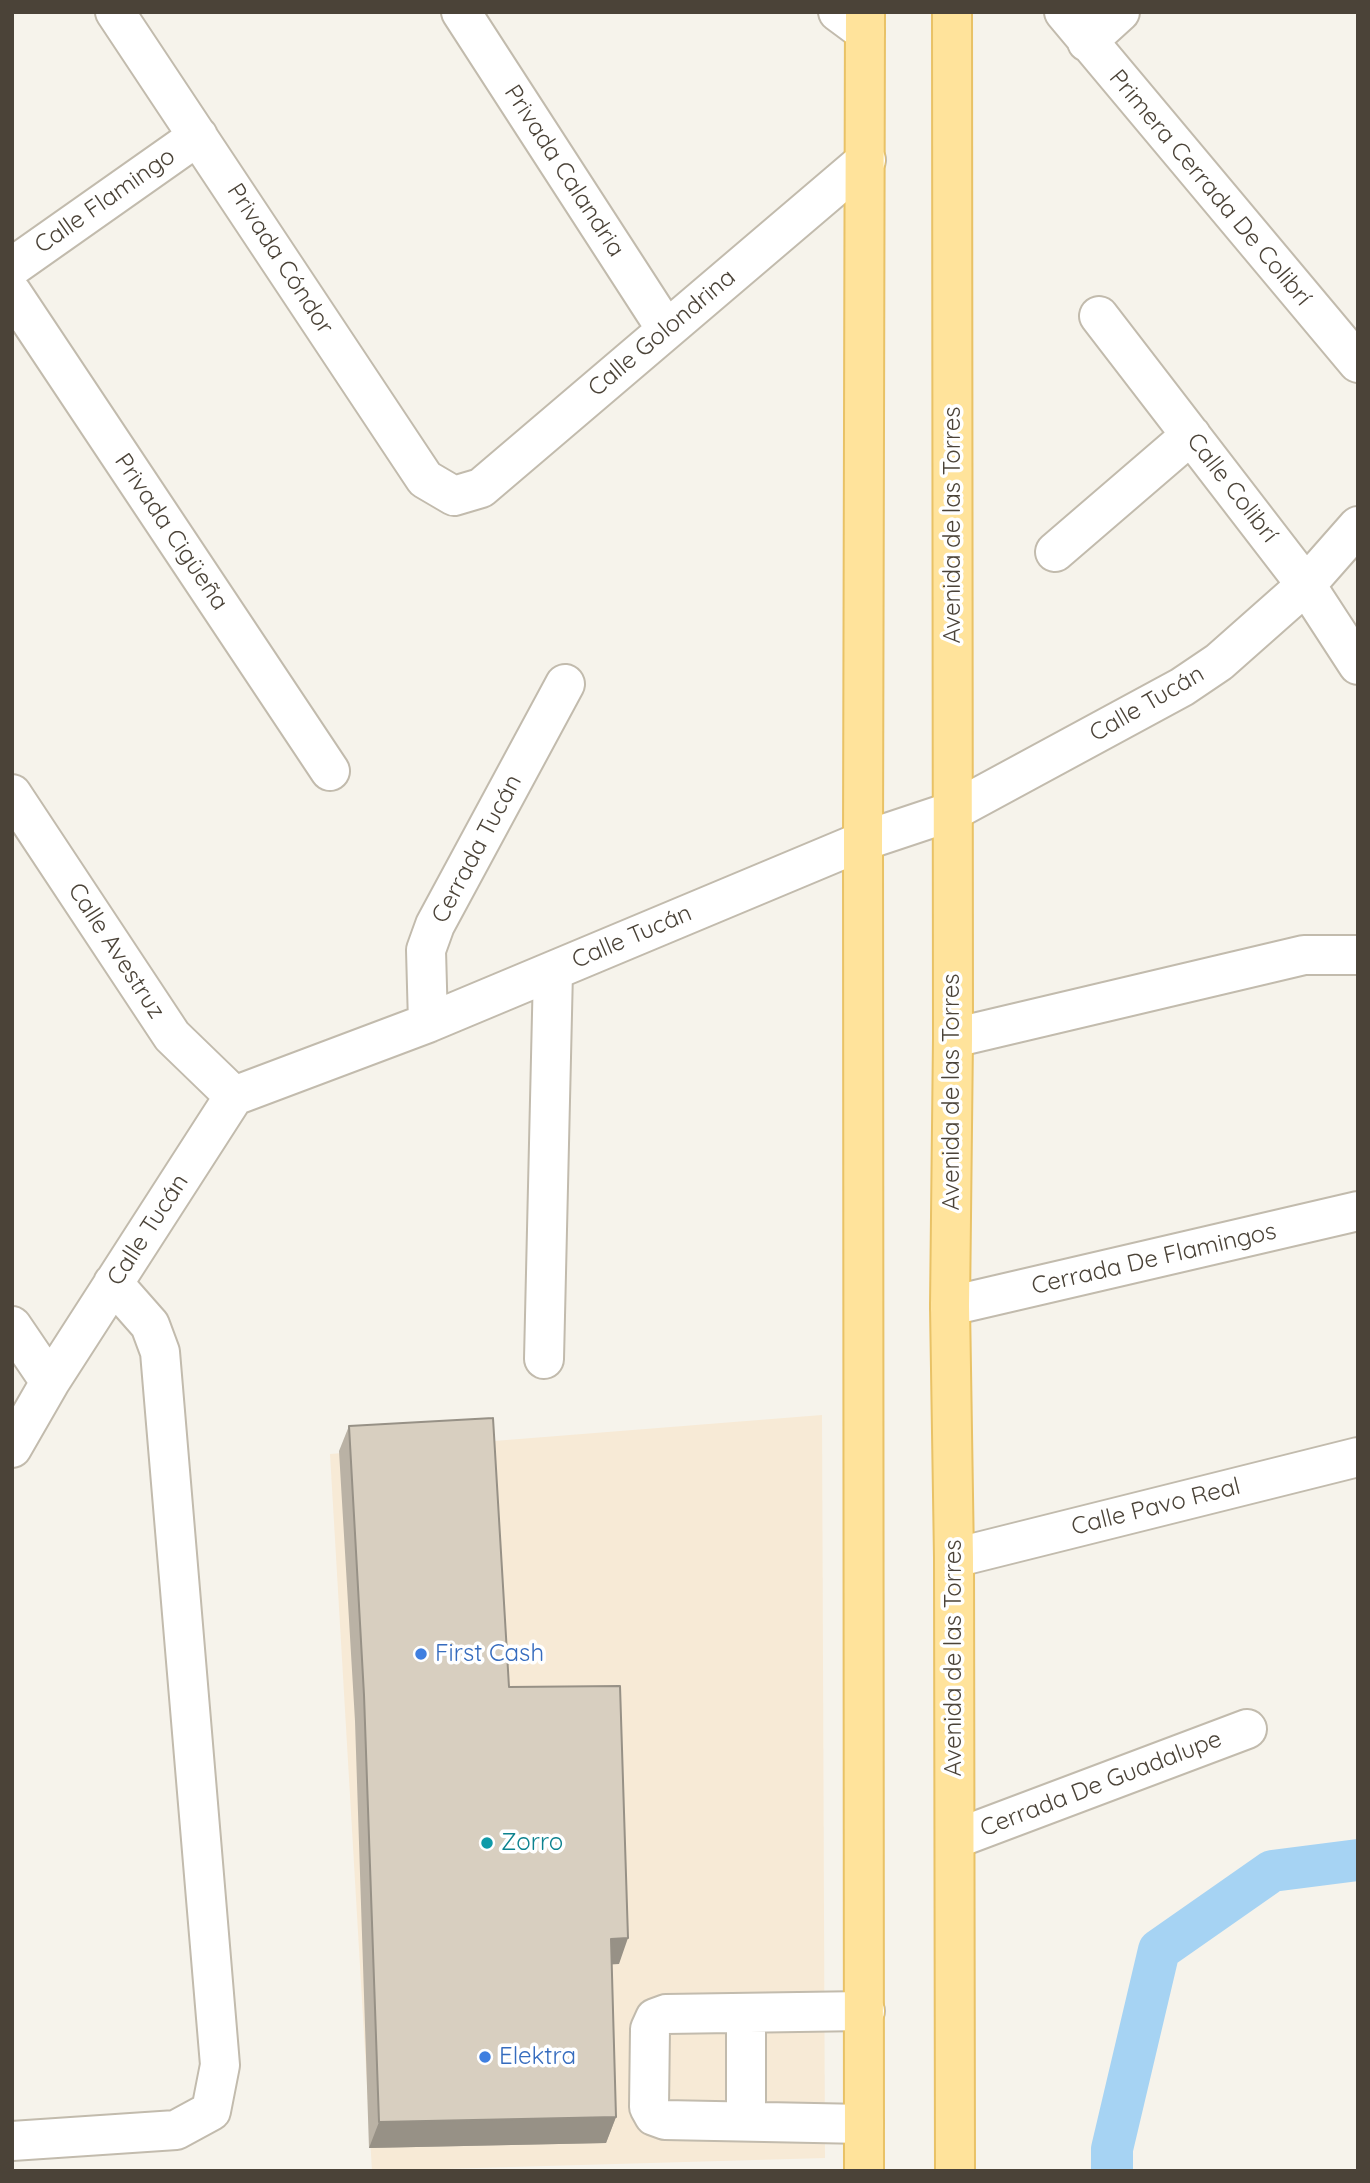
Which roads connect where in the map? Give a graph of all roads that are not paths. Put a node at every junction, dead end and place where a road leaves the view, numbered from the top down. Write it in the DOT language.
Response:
graph roads {
  1 [pos="116,12"];
  2 [pos="461,12"];
  3 [pos="952,12"];
  4 [pos="1064,12"];
  5 [pos="1120,12"];
  6 [pos="856,19"];
  7 [pos="1087,43"];
  8 [pos="198,136"];
  9 [pos="866,160"];
  10 [pos="12,267"];
  11 [pos="12,293"];
  12 [pos="1099,316"];
  13 [pos="666,329"];
  14 [pos="1358,363"];
  15 [pos="1191,435"];
  16 [pos="454,496"];
  17 [pos="1358,526"];
  18 [pos="1055,552"];
  19 [pos="1307,585"];
  20 [pos="1358,665"];
  21 [pos="565,684"];
  22 [pos="330,771"];
  23 [pos="12,794"];
  24 [pos="953,811"];
  25 [pos="863,841"];
  26 [pos="1358,955"];
  27 [pos="552,971"];
  28 [pos="428,1023"];
  29 [pos="953,1038"];
  30 [pos="234,1096"];
  31 [pos="1358,1211"];
  32 [pos="113,1283"];
  33 [pos="950,1306"];
  34 [pos="12,1326"];
  35 [pos="544,1359"];
  36 [pos="50,1382"];
  37 [pos="12,1448"];
  38 [pos="1358,1457"];
  39 [pos="954,1558"];
  40 [pos="1247,1729"];
  41 [pos="955,1839"];
  42 [pos="864,2011"];
  43 [pos="746,2012"];
  44 [pos="746,2121"];
  45 [pos="864,2124"];
  46 [pos="12,2141"];
  47 [pos="864,2171"];
  48 [pos="955,2171"];
  1 -- 8 [label="street, Privada Cóndor"];
  2 -- 13 [label="street, Privada Calandria"];
  3 -- 24 [label="main road, Avenida de las Torres"];
  4 -- 7 [label="street, Primera Cerrada De Colibrí"];
  5 -- 7 [label="street"];
  6 -- 9 [label="main road"];
  7 -- 14 [label="street, Primera Cerrada De Colibrí"];
  8 -- 10 [label="street, Calle Flamingo"];
  8 -- 16 [label="street, Privada Cóndor"];
  9 -- 13 [label="street, Calle Golondrina"];
  9 -- 25 [label="main road"];
  11 -- 22 [label="street, Privada Cigüeña"];
  12 -- 15 [label="street, Calle Colibrí"];
  13 -- 16 [label="street, Calle Golondrina"];
  15 -- 18 [label="street"];
  15 -- 19 [label="street, Calle Colibrí"];
  17 -- 19 [label="street, Calle Tucán"];
  19 -- 20 [label="street, Calle Colibrí"];
  19 -- 24 [label="street, Calle Tucán"];
  21 -- 28 [label="street, Cerrada Tucán"];
  23 -- 30 [label="street, Calle Avestruz"];
  24 -- 25 [label="street, Calle Tucán"];
  24 -- 29 [label="main road, Avenida de las Torres"];
  25 -- 27 [label="street, Calle Tucán"];
  25 -- 42 [label="main road"];
  26 -- 29 [label="street"];
  27 -- 28 [label="street, Calle Tucán"];
  27 -- 35 [label="street"];
  28 -- 30 [label="street, Calle Tucán"];
  29 -- 33 [label="main road, Avenida de las Torres"];
  30 -- 32 [label="street, Calle Tucán"];
  31 -- 33 [label="street, Cerrada De Flamingos"];
  32 -- 36 [label="street, Calle Tucán"];
  32 -- 46 [label="street"];
  33 -- 39 [label="main road, Avenida de las Torres"];
  34 -- 36 [label="street"];
  36 -- 37 [label="street, Calle Tucán"];
  38 -- 39 [label="street, Calle Pavo Real"];
  39 -- 41 [label="main road, Avenida de las Torres"];
  40 -- 41 [label="street, Cerrada De Guadalupe"];
  41 -- 48 [label="main road, Avenida de las Torres"];
  42 -- 43 [label="street"];
  42 -- 45 [label="main road"];
  43 -- 44 [label="street"];
  43 -- 44 [label="street"];
  44 -- 45 [label="street"];
  45 -- 47 [label="main road"];
}
